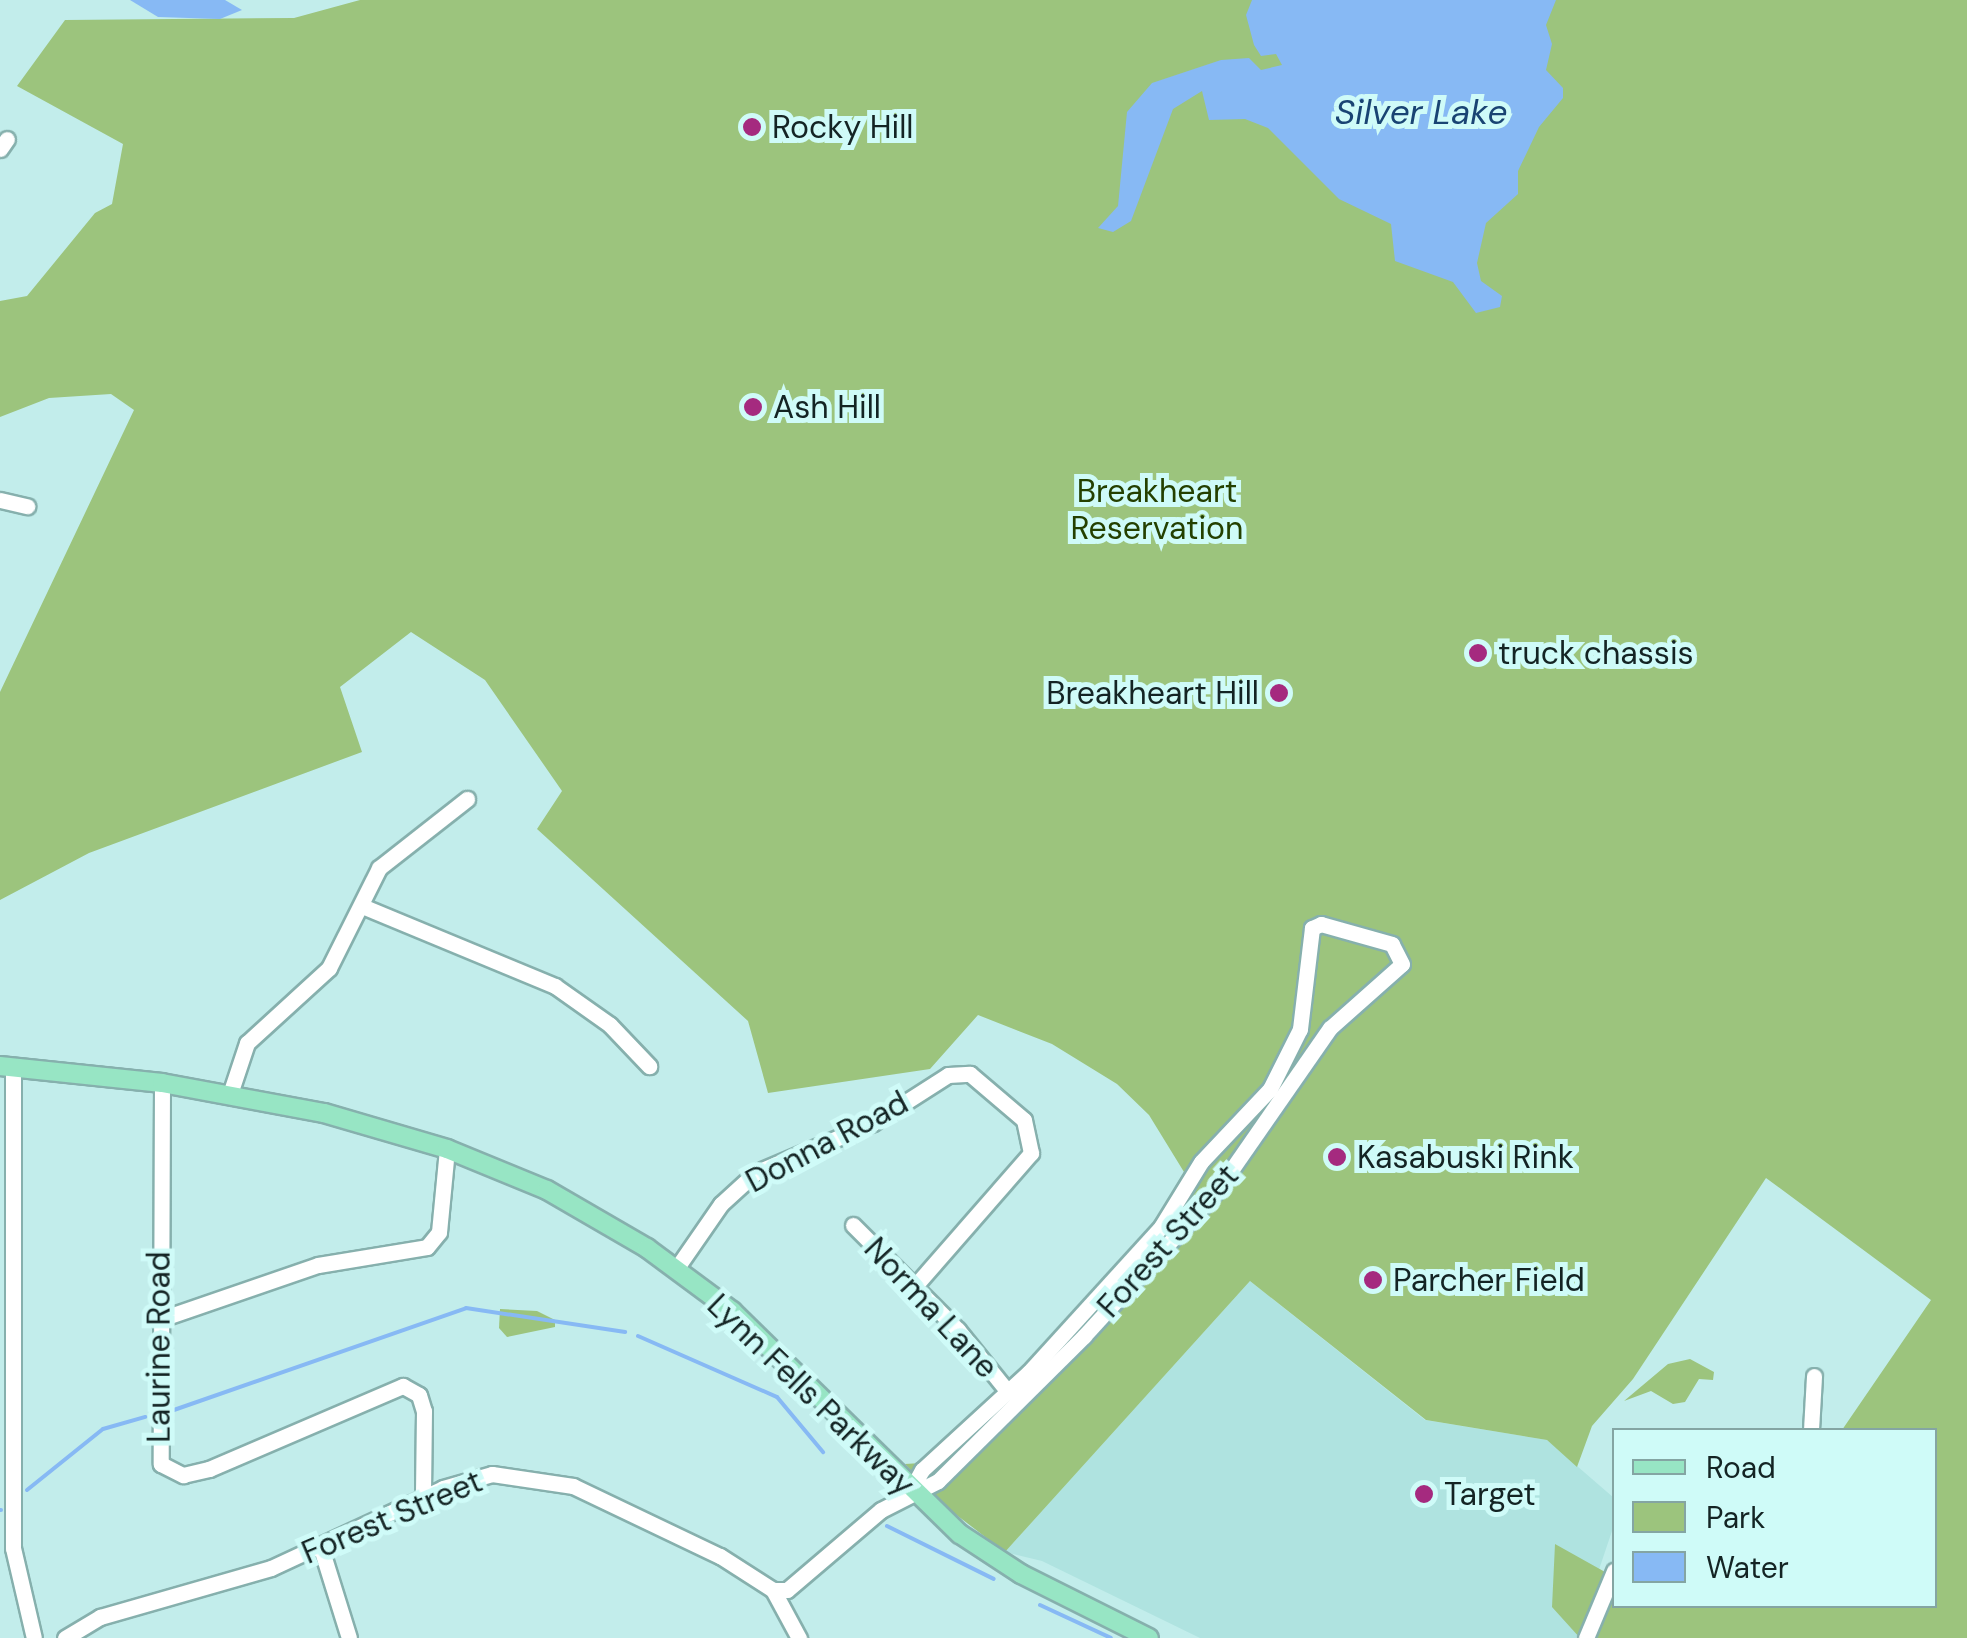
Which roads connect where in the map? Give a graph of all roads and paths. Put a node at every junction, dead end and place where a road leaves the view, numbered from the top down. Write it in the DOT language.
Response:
graph roads {
  1 [pos="0,500"];
  2 [pos="27,506"];
  3 [pos="467,799"];
  4 [pos="362,906"];
  5 [pos="1295,1044"];
  6 [pos="1312,1054"];
  7 [pos="649,1066"];
  8 [pos="6,1067"];
  9 [pos="162,1083"];
  10 [pos="230,1094"];
  11 [pos="1230,1132"];
  12 [pos="1249,1148"];
  13 [pos="448,1149"];
  14 [pos="853,1225"];
  15 [pos="676,1269"];
  16 [pos="916,1285"];
  17 [pos="158,1320"];
  18 [pos="6,1350"];
  19 [pos="1814,1376"];
  20 [pos="1008,1392"];
  21 [pos="1811,1428"];
  22 [pos="910,1492"];
  23 [pos="423,1498"];
  24 [pos="321,1548"];
  25 [pos="1612,1576"];
  26 [pos="773,1590"];
  27 [pos="34,1638"];
  28 [pos="65,1638"];
  29 [pos="349,1638"];
  30 [pos="799,1638"];
  31 [pos="1149,1638"];
  32 [pos="1586,1638"];
  1 -- 2 [label="street"];
  3 -- 4 [label="street"];
  4 -- 7 [label="street"];
  4 -- 10 [label="street"];
  5 -- 6 [label="street"];
  5 -- 6 [label="street, Forest Street"];
  5 -- 11 [label="street, Forest Street"];
  6 -- 12 [label="street, Forest Street"];
  8 -- 9 [label="main road, Lynn Fells Parkway"];
  8 -- 18 [label="street"];
  9 -- 10 [label="main road, Lynn Fells Parkway"];
  9 -- 17 [label="street, Laurine Road"];
  10 -- 13 [label="main road, Lynn Fells Parkway"];
  11 -- 12 [label="street, Forest Street"];
  11 -- 20 [label="street, Forest Street"];
  12 -- 22 [label="street, Forest Street"];
  13 -- 15 [label="main road, Lynn Fells Parkway"];
  13 -- 17 [label="street"];
  14 -- 16 [label="street, Norma Lane"];
  15 -- 16 [label="street, Donna Road"];
  15 -- 22 [label="main road, Lynn Fells Parkway"];
  16 -- 20 [label="street, Norma Lane"];
  17 -- 23 [label="street, Laurine Road"];
  18 -- 27 [label="street"];
  19 -- 21 [label="street"];
  20 -- 22 [label="street, Forest Street"];
  22 -- 26 [label="street, Forest Street"];
  22 -- 31 [label="main road, Lynn Fells Parkway"];
  23 -- 24 [label="street, Forest Street"];
  23 -- 26 [label="street, Forest Street"];
  24 -- 28 [label="street, Forest Street"];
  24 -- 29 [label="street"];
  25 -- 32 [label="street"];
  26 -- 30 [label="street"];
}
